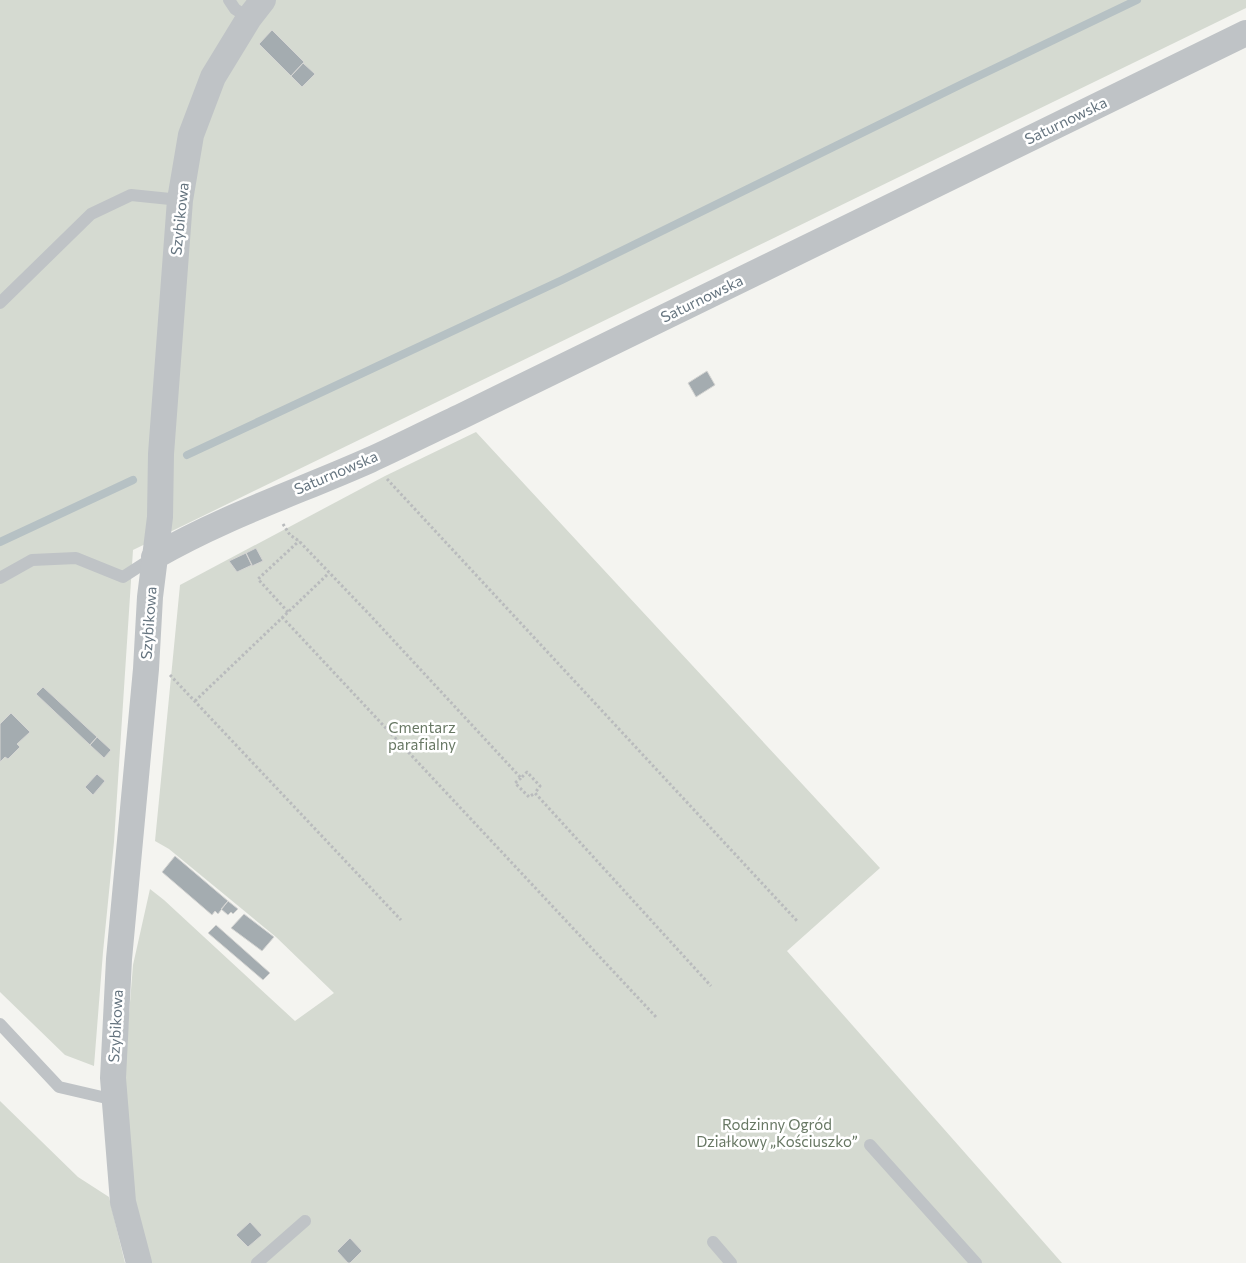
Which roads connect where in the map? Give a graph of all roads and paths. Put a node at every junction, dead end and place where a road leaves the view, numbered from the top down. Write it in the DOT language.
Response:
graph roads {
  1 [pos="229,0"];
  2 [pos="256,9"];
  3 [pos="1246,33"];
  4 [pos="180,200"];
  5 [pos="0,303"];
  6 [pos="385,476"];
  7 [pos="154,557"];
  8 [pos="329,572"];
  9 [pos="0,578"];
  10 [pos="288,612"];
  11 [pos="282,617"];
  12 [pos="168,672"];
  13 [pos="194,701"];
  14 [pos="521,778"];
  15 [pos="534,793"];
  16 [pos="401,920"];
  17 [pos="798,922"];
  18 [pos="711,986"];
  19 [pos="656,1018"];
  20 [pos="0,1024"];
  21 [pos="115,1100"];
  22 [pos="870,1145"];
  23 [pos="305,1221"];
  24 [pos="713,1242"];
  25 [pos="139,1263"];
  26 [pos="257,1263"];
  27 [pos="731,1263"];
  28 [pos="976,1263"];
  1 -- 2 [label="lane"];
  2 -- 4 [label="street, Szybikowa"];
  3 -- 7 [label="street, Saturnowska"];
  4 -- 5 [label="lane"];
  4 -- 7 [label="street, Szybikowa"];
  6 -- 17 [label="path"];
  7 -- 9 [label="lane"];
  7 -- 21 [label="street, Szybikowa"];
  8 -- 10 [label="path"];
  8 -- 10 [label="path"];
  8 -- 14 [label="path"];
  10 -- 11 [label="path"];
  11 -- 13 [label="path"];
  11 -- 19 [label="path"];
  12 -- 13 [label="path"];
  13 -- 16 [label="path"];
  14 -- 15 [label="path"];
  14 -- 15 [label="path"];
  15 -- 18 [label="path"];
  20 -- 21 [label="lane"];
  21 -- 25 [label="street, Szybikowa"];
  22 -- 28 [label="lane"];
  23 -- 26 [label="lane"];
  24 -- 27 [label="lane"];
}
